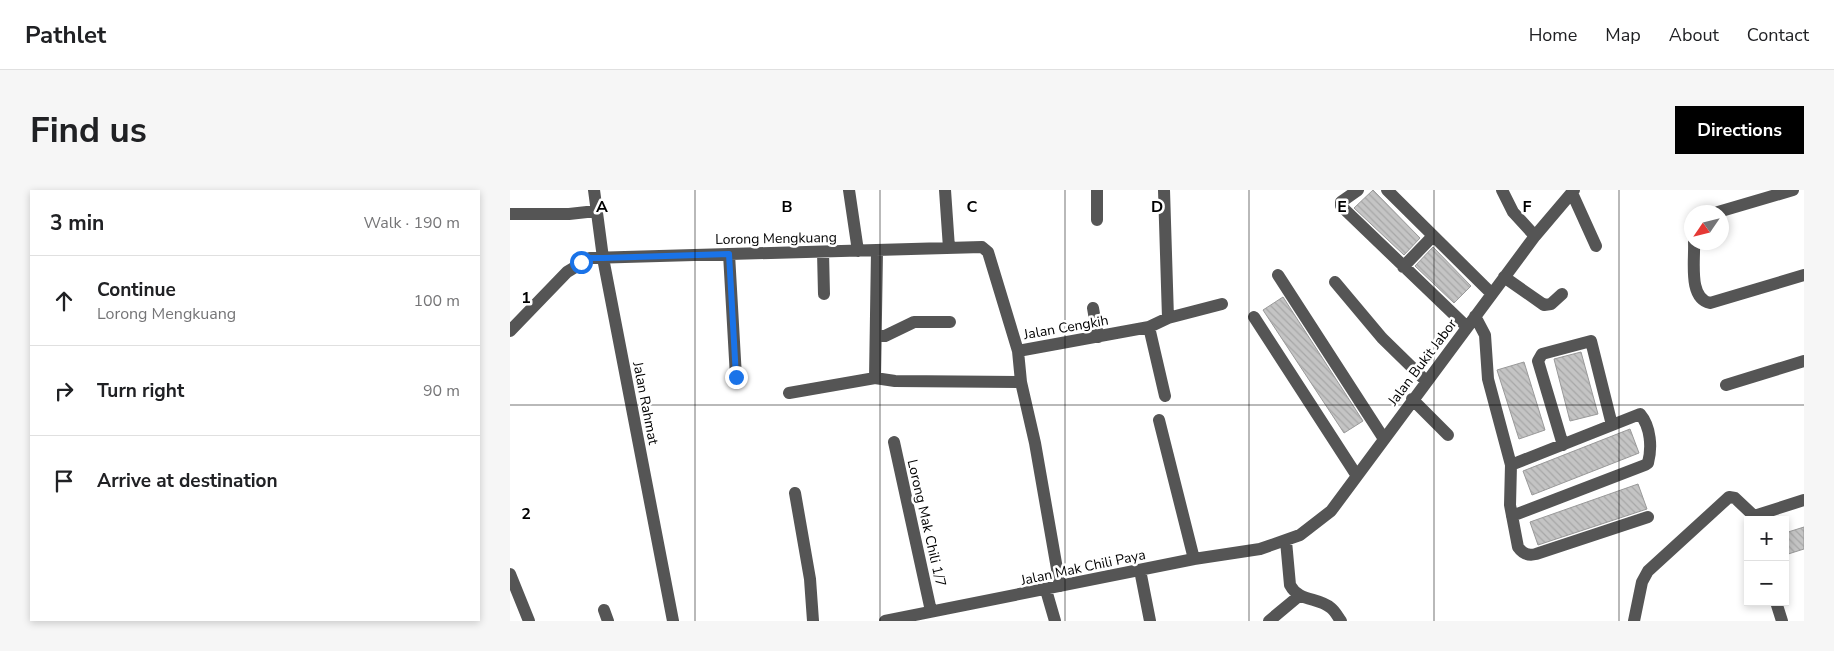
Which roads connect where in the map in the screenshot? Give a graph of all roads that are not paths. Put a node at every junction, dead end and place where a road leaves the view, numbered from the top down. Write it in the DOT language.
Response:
graph roads {
  1 [pos="594,190"];
  2 [pos="849,190"];
  3 [pos="945,190"];
  4 [pos="1097,190"];
  5 [pos="1164,190"];
  6 [pos="1358,190"];
  7 [pos="1387,190"];
  8 [pos="1502,190"];
  9 [pos="1793,190"];
  10 [pos="1573,192"];
  11 [pos="1729,209"];
  12 [pos="596,211"];
  13 [pos="510,214"];
  14 [pos="1097,220"];
  15 [pos="1433,236"];
  16 [pos="1535,236"];
  17 [pos="1596,246"];
  18 [pos="949,248"];
  19 [pos="1694,250"];
  20 [pos="858,251"];
  21 [pos="877,251"];
  22 [pos="824,252"];
  23 [pos="729,254"];
  24 [pos="603,258"];
  25 [pos="1403,267"];
  26 [pos="1278,275"];
  27 [pos="1804,275"];
  28 [pos="1504,277"];
  29 [pos="1335,282"];
  30 [pos="824,294"];
  31 [pos="1492,294"];
  32 [pos="1562,294"];
  33 [pos="1222,304"];
  34 [pos="1094,308"];
  35 [pos="1475,316"];
  36 [pos="1254,317"];
  37 [pos="1168,318"];
  38 [pos="950,322"];
  39 [pos="1149,327"];
  40 [pos="1467,327"];
  41 [pos="510,332"];
  42 [pos="876,336"];
  43 [pos="1098,337"];
  44 [pos="1018,350"];
  45 [pos="1804,360"];
  46 [pos="736,377"];
  47 [pos="875,378"];
  48 [pos="1426,381"];
  49 [pos="1020,382"];
  50 [pos="1726,386"];
  51 [pos="789,393"];
  52 [pos="1165,396"];
  53 [pos="1412,399"];
  54 [pos="1159,420"];
  55 [pos="1612,425"];
  56 [pos="1448,435"];
  57 [pos="1384,439"];
  58 [pos="894,442"];
  59 [pos="1563,445"];
  60 [pos="1511,465"];
  61 [pos="1357,476"];
  62 [pos="795,493"];
  63 [pos="1804,500"];
  64 [pos="1512,516"];
  65 [pos="1751,516"];
  66 [pos="1759,516"];
  67 [pos="1648,517"];
  68 [pos="1286,541"];
  69 [pos="1194,559"];
  70 [pos="1140,570"];
  71 [pos="510,574"];
  72 [pos="1060,586"];
  73 [pos="1046,590"];
  74 [pos="1299,596"];
  75 [pos="1777,606"];
  76 [pos="931,611"];
  77 [pos="529,621"];
  78 [pos="673,621"];
  79 [pos="813,621"];
  80 [pos="885,621"];
  81 [pos="1055,621"];
  82 [pos="1150,621"];
  83 [pos="1269,621"];
  84 [pos="1341,621"];
  85 [pos="1634,621"];
  86 [pos="1782,621"];
  1 -- 12 [label="street, Jalan Rahmat"];
  2 -- 20 [label="street"];
  3 -- 18 [label="street"];
  4 -- 14 [label="street"];
  5 -- 37 [label="street"];
  6 -- 25 [label="street"];
  7 -- 15 [label="street"];
  8 -- 16 [label="street"];
  9 -- 11 [label="street"];
  10 -- 16 [label="street, Jalan Bukit Jabor"];
  10 -- 17 [label="street"];
  12 -- 13 [label="street"];
  12 -- 24 [label="street, Jalan Rahmat"];
  15 -- 25 [label="street"];
  15 -- 31 [label="street"];
  16 -- 28 [label="street, Jalan Bukit Jabor"];
  18 -- 21 [label="street, Lorong Mengkuang"];
  18 -- 44 [label="street, Lorong Mengkuang"];
  19 -- 27 [label="street"];
  20 -- 21 [label="street, Lorong Mengkuang"];
  20 -- 22 [label="street, Lorong Mengkuang"];
  21 -- 42 [label="street"];
  22 -- 23 [label="street, Lorong Mengkuang"];
  22 -- 30 [label="street"];
  23 -- 24 [label="street, Lorong Mengkuang"];
  23 -- 46 [label="street"];
  24 -- 41 [label="street, Lorong Mengkuang"];
  24 -- 78 [label="street, Jalan Rahmat"];
  25 -- 40 [label="street"];
  26 -- 57 [label="street"];
  28 -- 31 [label="street, Jalan Bukit Jabor"];
  28 -- 32 [label="street"];
  29 -- 48 [label="street"];
  31 -- 35 [label="street, Jalan Bukit Jabor"];
  33 -- 37 [label="street, Jalan Cengkih"];
  34 -- 43 [label="street"];
  35 -- 40 [label="street, Jalan Bukit Jabor"];
  35 -- 60 [label="street"];
  36 -- 61 [label="street"];
  37 -- 39 [label="street, Jalan Cengkih"];
  38 -- 42 [label="street"];
  39 -- 43 [label="street, Jalan Cengkih"];
  39 -- 52 [label="street"];
  40 -- 48 [label="street, Jalan Bukit Jabor"];
  42 -- 47 [label="street"];
  43 -- 44 [label="street, Jalan Cengkih"];
  44 -- 49 [label="street, Jalan Cengkih"];
  45 -- 50 [label="street"];
  47 -- 49 [label="street"];
  47 -- 51 [label="street"];
  48 -- 53 [label="street, Jalan Bukit Jabor"];
  49 -- 72 [label="street, Jalan Cengkih"];
  53 -- 56 [label="street"];
  53 -- 57 [label="street, Jalan Bukit Jabor"];
  54 -- 69 [label="street"];
  55 -- 59 [label="street"];
  55 -- 59 [label="street"];
  55 -- 64 [label="street"];
  57 -- 61 [label="street, Jalan Bukit Jabor"];
  58 -- 76 [label="street, Lorong Mak Chili 1/7"];
  59 -- 60 [label="street"];
  60 -- 64 [label="street"];
  61 -- 68 [label="street, Jalan Bukit Jabor"];
  62 -- 79 [label="street"];
  63 -- 66 [label="street"];
  64 -- 67 [label="street"];
  65 -- 85 [label="street"];
  68 -- 69 [label="street, Jalan Mak Chili Paya"];
  68 -- 74 [label="street"];
  69 -- 70 [label="street, Jalan Mak Chili Paya"];
  70 -- 72 [label="street, Jalan Mak Chili Paya"];
  70 -- 82 [label="street"];
  71 -- 77 [label="street"];
  72 -- 73 [label="street, Jalan Mak Chili Paya"];
  73 -- 76 [label="street, Jalan Mak Chili Paya"];
  73 -- 81 [label="street"];
  74 -- 83 [label="street"];
  74 -- 84 [label="street"];
  75 -- 86 [label="street"];
  76 -- 80 [label="street, Jalan Mak Chili Paya"];
}
